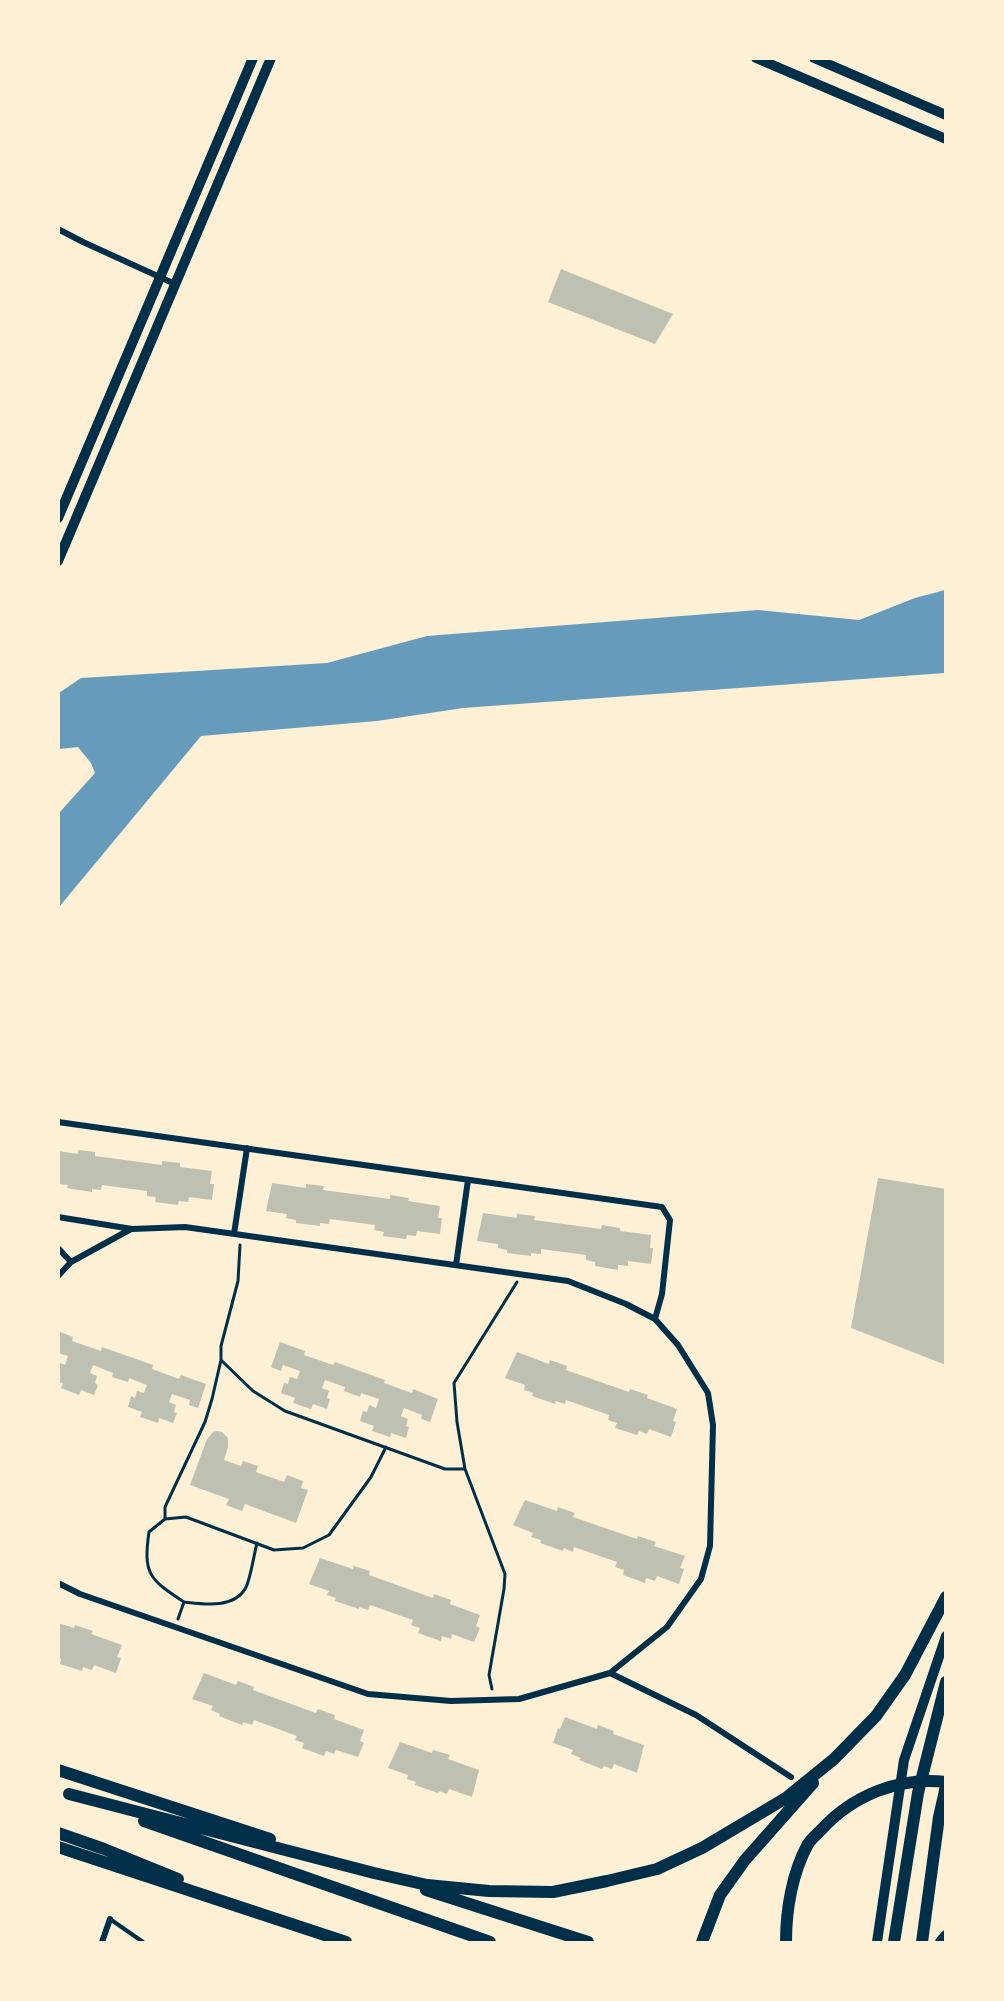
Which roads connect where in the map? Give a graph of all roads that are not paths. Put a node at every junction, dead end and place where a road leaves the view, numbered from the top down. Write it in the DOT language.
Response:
graph roads {
  1 [pos="253,58"];
  2 [pos="271,58"];
  3 [pos="756,58"];
  4 [pos="814,58"];
  5 [pos="945,115"];
  6 [pos="945,139"];
  7 [pos="58,229"];
  8 [pos="160,278"];
  9 [pos="175,284"];
  10 [pos="58,518"];
  11 [pos="58,561"];
  12 [pos="58,1122"];
  13 [pos="247,1148"];
  14 [pos="468,1180"];
  15 [pos="58,1217"];
  16 [pos="132,1229"];
  17 [pos="237,1234"];
  18 [pos="58,1248"];
  19 [pos="71,1262"];
  20 [pos="456,1265"];
  21 [pos="58,1276"];
  22 [pos="655,1319"];
  23 [pos="58,1582"];
  24 [pos="945,1597"];
  25 [pos="945,1636"];
  26 [pos="609,1673"];
  27 [pos="945,1682"];
  28 [pos="834,1759"];
  29 [pos="58,1770"];
  30 [pos="791,1777"];
  31 [pos="945,1784"];
  32 [pos="64,1792"];
  33 [pos="58,1833"];
  34 [pos="58,1847"];
  35 [pos="110,1919"];
  36 [pos="945,1936"];
  37 [pos="102,1942"];
  38 [pos="143,1942"];
  39 [pos="334,1942"];
  40 [pos="346,1942"];
  41 [pos="490,1942"];
  42 [pos="588,1942"];
  43 [pos="702,1942"];
  44 [pos="786,1942"];
  45 [pos="877,1942"];
  46 [pos="894,1942"];
  47 [pos="921,1942"];
  48 [pos="941,1942"];
  1 -- 8 [label="main road"];
  2 -- 9 [label="main road"];
  3 -- 6 [label="main road"];
  4 -- 5 [label="main road"];
  7 -- 8 [label="street"];
  8 -- 9 [label="street"];
  8 -- 10 [label="main road"];
  9 -- 11 [label="main road"];
  12 -- 13 [label="street"];
  13 -- 14 [label="street"];
  13 -- 17 [label="street"];
  14 -- 20 [label="street"];
  14 -- 22 [label="street"];
  15 -- 16 [label="street"];
  16 -- 17 [label="street"];
  16 -- 19 [label="street"];
  17 -- 20 [label="street"];
  18 -- 19 [label="street"];
  19 -- 21 [label="street"];
  20 -- 22 [label="street"];
  22 -- 26 [label="street"];
  23 -- 26 [label="street"];
  24 -- 28 [label="highway"];
  25 -- 45 [label="main road"];
  26 -- 30 [label="street"];
  27 -- 46 [label="highway"];
  28 -- 32 [label="highway"];
  28 -- 43 [label="highway"];
  29 -- 42 [label="highway"];
  31 -- 44 [label="highway"];
  31 -- 47 [label="highway"];
  32 -- 41 [label="highway"];
  33 -- 39 [label="highway"];
  34 -- 40 [label="highway"];
  35 -- 37 [label="street"];
  35 -- 38 [label="lane"];
  36 -- 48 [label="highway"];
}
